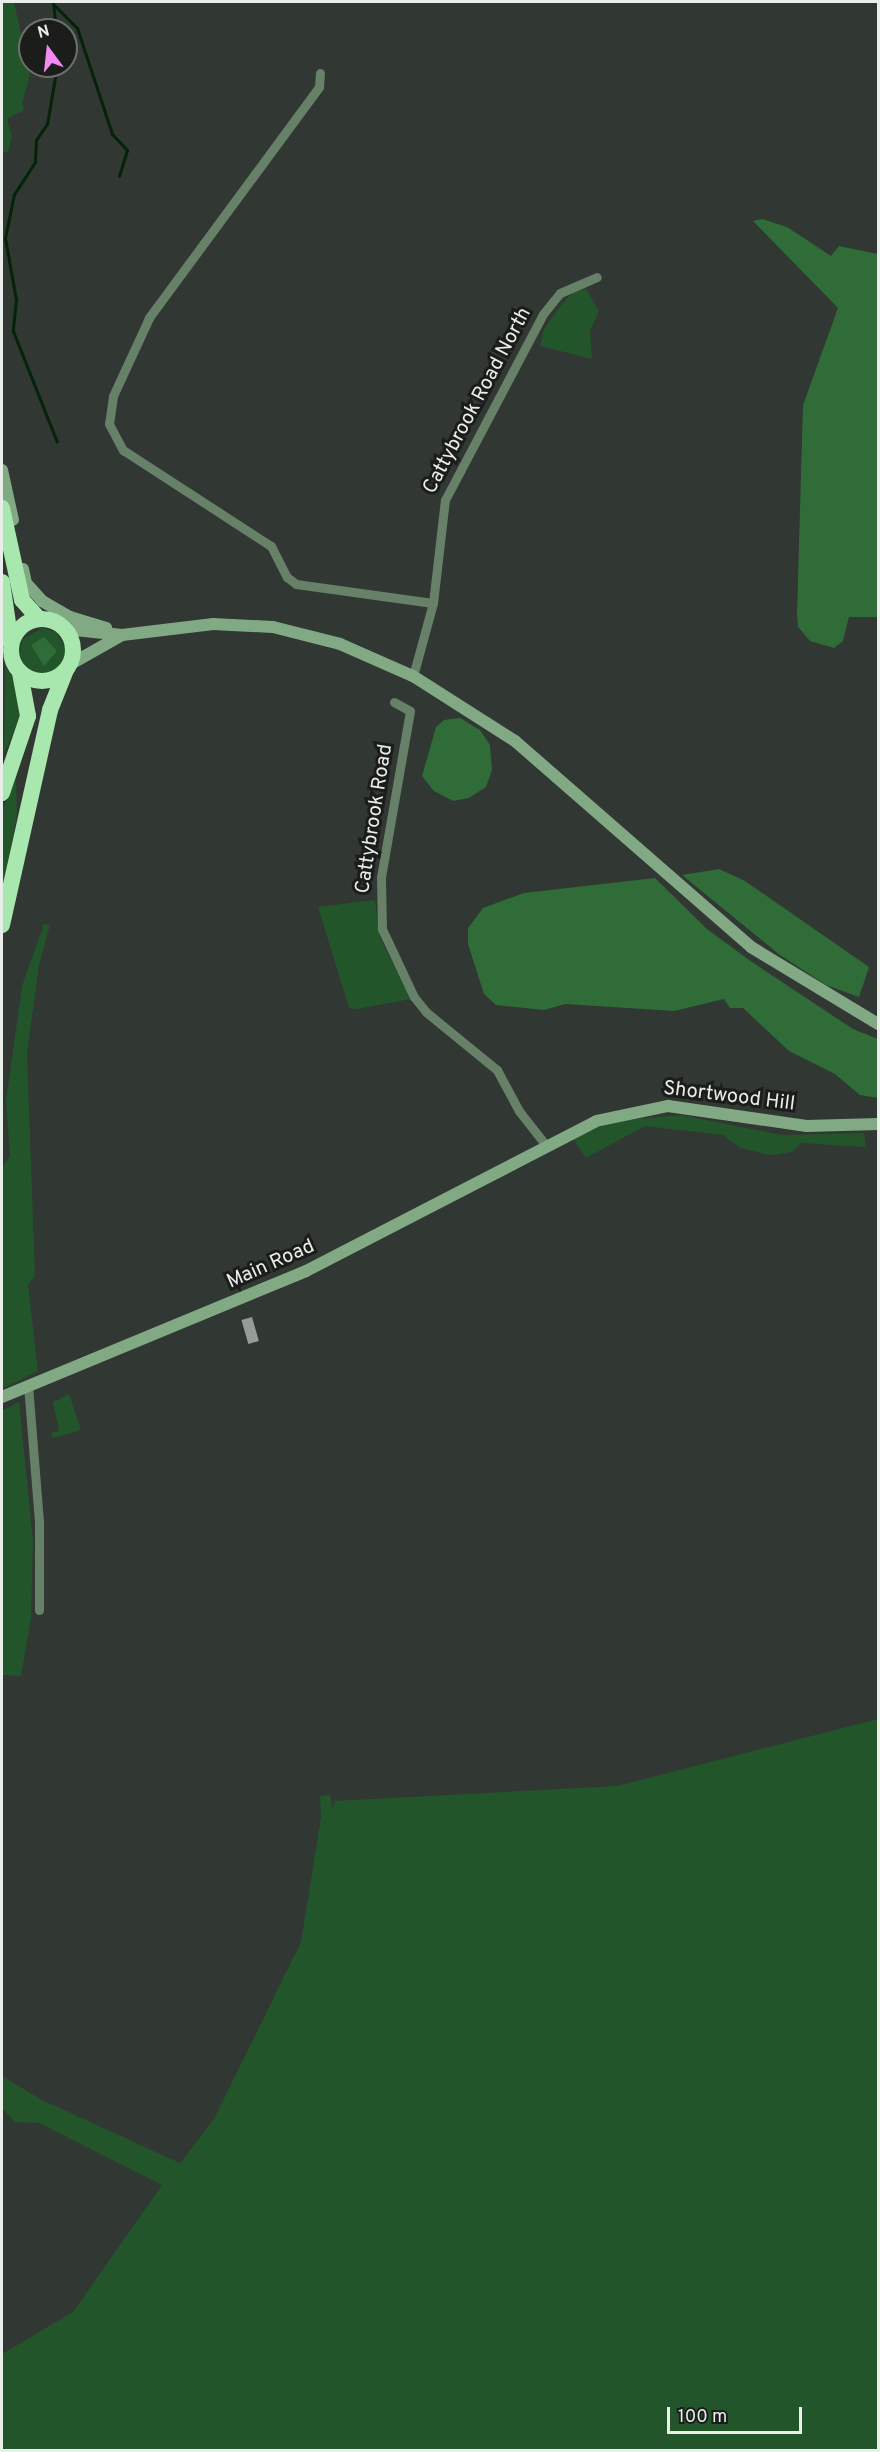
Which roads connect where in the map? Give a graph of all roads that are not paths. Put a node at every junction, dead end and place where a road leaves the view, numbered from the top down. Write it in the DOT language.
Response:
graph roads {
  1 [pos="320,73"];
  2 [pos="597,277"];
  3 [pos="2,470"];
  4 [pos="2,508"];
  5 [pos="2,582"];
  6 [pos="434,603"];
  7 [pos="39,619"];
  8 [pos="66,629"];
  9 [pos="162,629"];
  10 [pos="122,635"];
  11 [pos="11,644"];
  12 [pos="68,668"];
  13 [pos="20,673"];
  14 [pos="413,676"];
  15 [pos="394,702"];
  16 [pos="2,793"];
  17 [pos="2,925"];
  18 [pos="879,1024"];
  19 [pos="879,1124"];
  20 [pos="545,1144"];
  21 [pos="25,1386"];
  22 [pos="2,1397"];
  23 [pos="39,1610"];
  1 -- 6 [label="street"];
  2 -- 6 [label="street, Cattybrook Road North"];
  3 -- 9 [label="main road"];
  4 -- 7 [label="highway"];
  5 -- 11 [label="highway"];
  6 -- 14 [label="street, Cattybrook Road North"];
  7 -- 8 [label="highway"];
  7 -- 11 [label="highway"];
  8 -- 10 [label="main road"];
  8 -- 12 [label="highway"];
  9 -- 10 [label="main road"];
  9 -- 14 [label="main road"];
  10 -- 12 [label="main road"];
  11 -- 13 [label="highway"];
  12 -- 13 [label="highway"];
  12 -- 17 [label="highway"];
  13 -- 16 [label="highway"];
  14 -- 18 [label="main road"];
  15 -- 20 [label="street, Cattybrook Road"];
  19 -- 20 [label="main road, Shortwood Hill"];
  20 -- 21 [label="main road, Main Road"];
  21 -- 22 [label="main road, Main Road"];
  21 -- 23 [label="street"];
}
